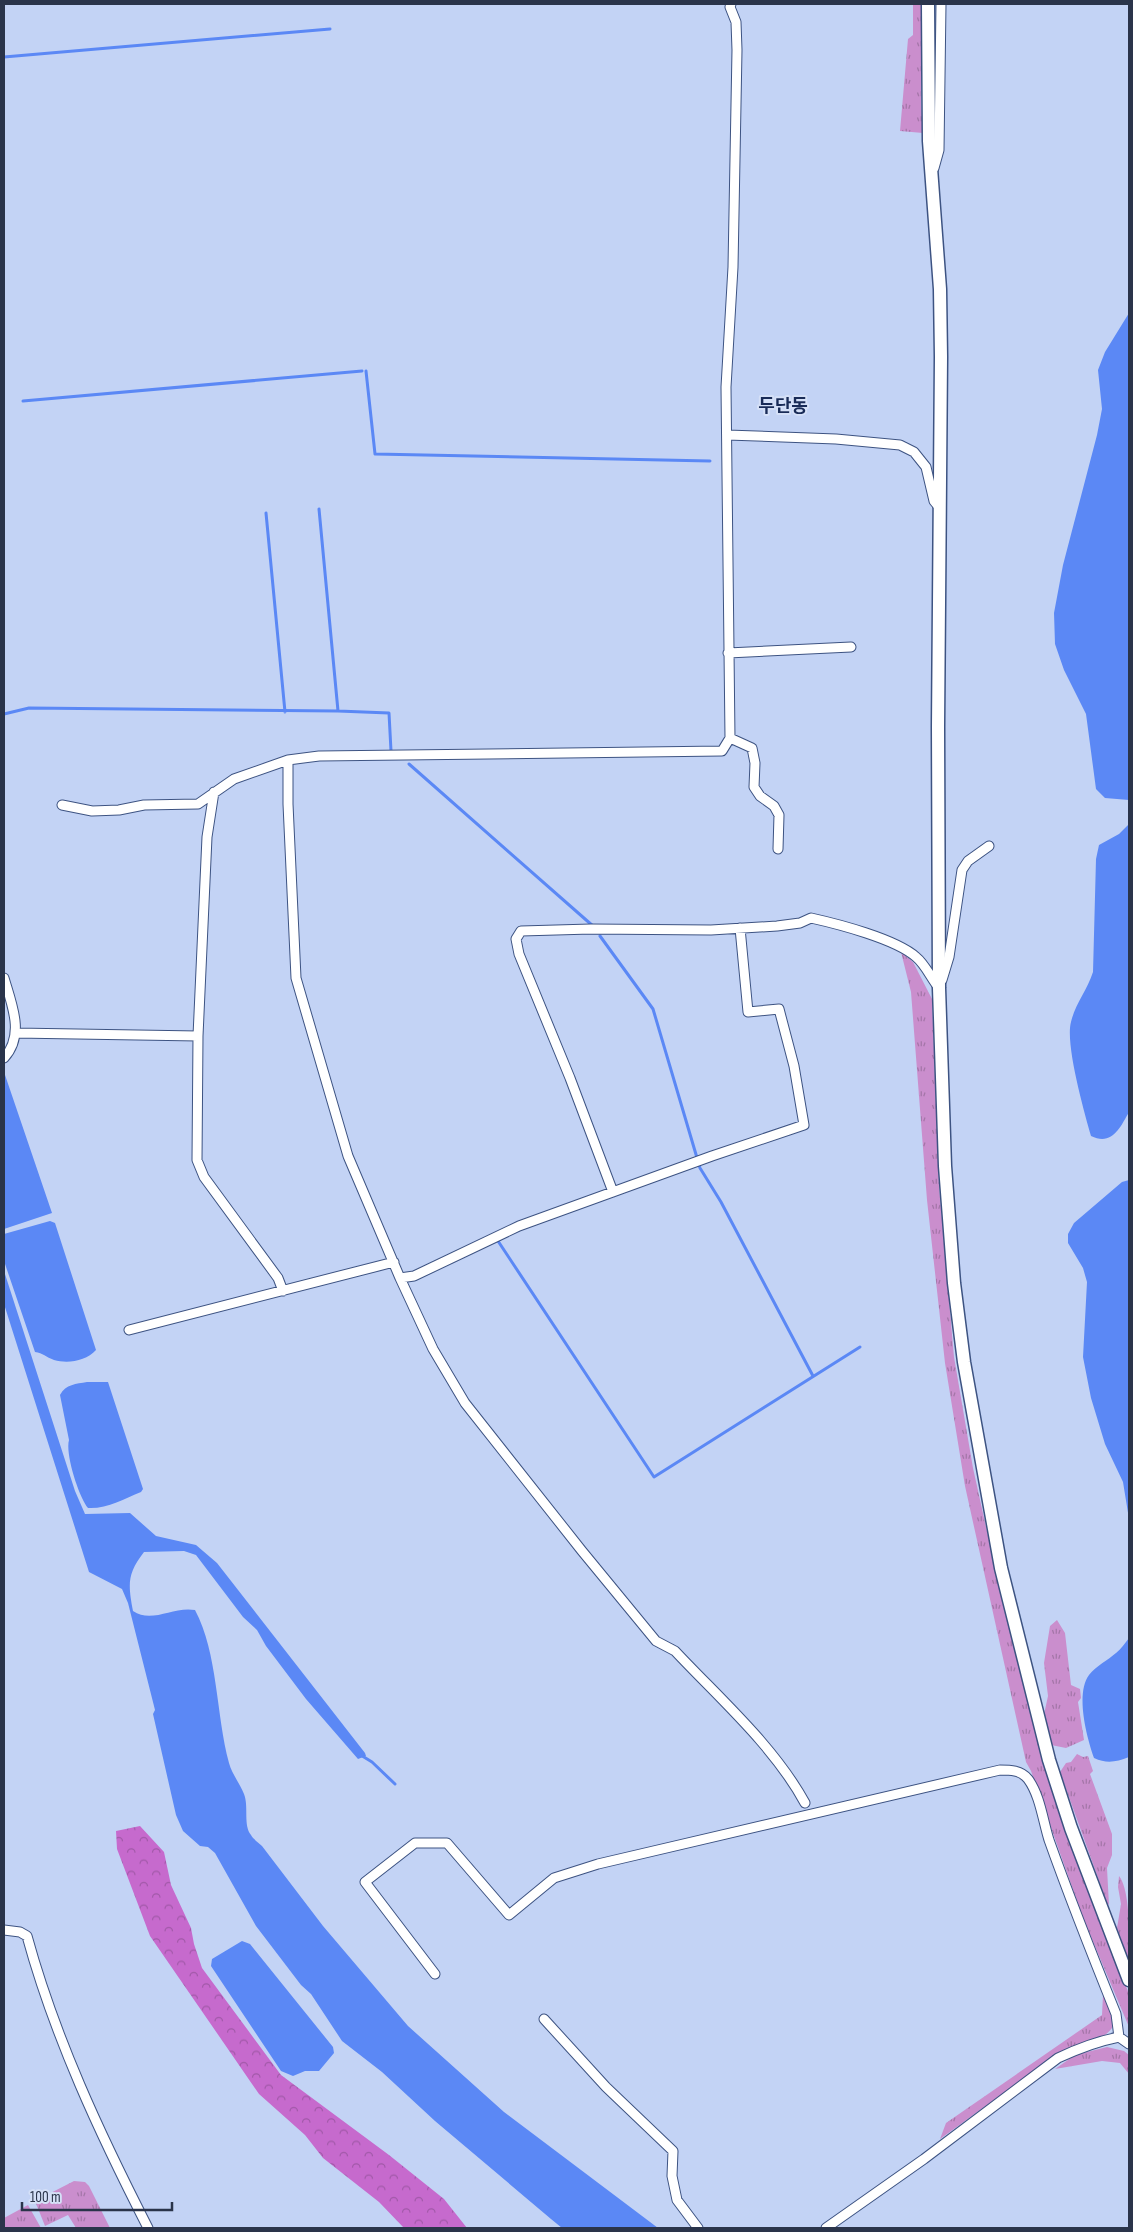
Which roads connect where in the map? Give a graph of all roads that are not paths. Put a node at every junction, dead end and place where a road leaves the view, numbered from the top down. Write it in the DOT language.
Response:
graph roads {
  1 [pos="731,4"];
  2 [pos="928,4"];
  3 [pos="941,4"];
  4 [pos="932,173"];
  5 [pos="727,435"];
  6 [pos="941,509"];
  7 [pos="851,647"];
  8 [pos="728,653"];
  9 [pos="730,738"];
  10 [pos="288,760"];
  11 [pos="214,792"];
  12 [pos="62,805"];
  13 [pos="990,846"];
  14 [pos="778,849"];
  15 [pos="740,928"];
  16 [pos="4,978"];
  17 [pos="939,988"];
  18 [pos="16,1033"];
  19 [pos="198,1036"];
  20 [pos="4,1058"];
  21 [pos="613,1192"];
  22 [pos="394,1262"];
  23 [pos="400,1278"];
  24 [pos="284,1291"];
  25 [pos="129,1330"];
  26 [pos="804,1803"];
  27 [pos="4,1930"];
  28 [pos="435,1974"];
  29 [pos="1129,1980"];
  30 [pos="544,2019"];
  31 [pos="1119,2038"];
  32 [pos="1129,2044"];
  33 [pos="148,2228"];
  34 [pos="698,2228"];
  35 [pos="826,2228"];
  1 -- 5 [label="street"];
  2 -- 4 [label="street"];
  3 -- 4 [label="street"];
  4 -- 6 [label="street"];
  5 -- 6 [label="street"];
  5 -- 8 [label="street"];
  6 -- 17 [label="street"];
  7 -- 8 [label="street"];
  8 -- 9 [label="street"];
  9 -- 10 [label="street"];
  9 -- 14 [label="street"];
  10 -- 11 [label="street"];
  10 -- 22 [label="street"];
  11 -- 12 [label="street"];
  11 -- 19 [label="street"];
  13 -- 17 [label="street"];
  15 -- 17 [label="street"];
  15 -- 21 [label="street"];
  15 -- 21 [label="street"];
  16 -- 18 [label="street"];
  17 -- 29 [label="street"];
  18 -- 19 [label="street"];
  18 -- 20 [label="street"];
  19 -- 24 [label="street"];
  21 -- 23 [label="street"];
  22 -- 23 [label="street"];
  22 -- 24 [label="street"];
  23 -- 26 [label="street"];
  24 -- 25 [label="street"];
  27 -- 33 [label="street"];
  28 -- 31 [label="street"];
  30 -- 34 [label="street"];
  31 -- 32 [label="street"];
  31 -- 35 [label="street"];
}
